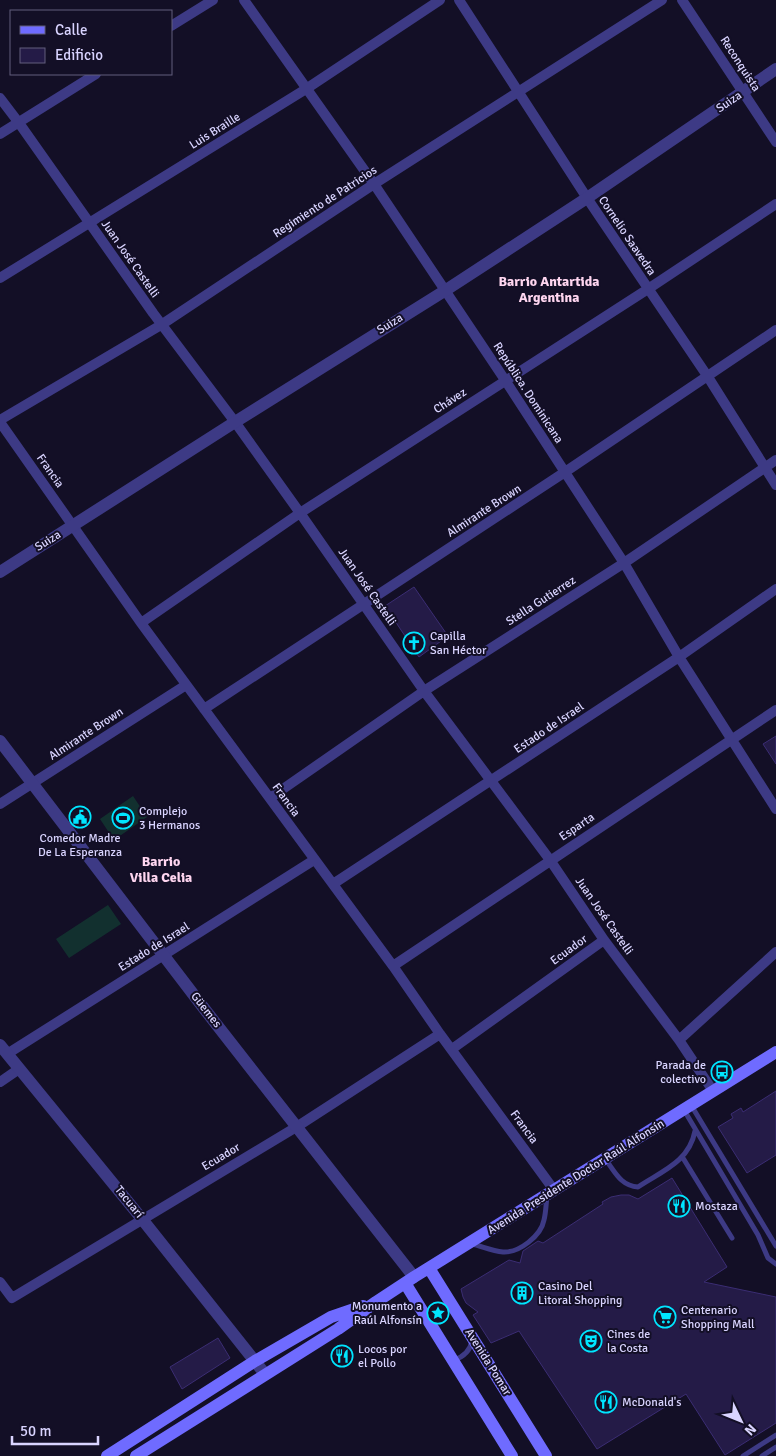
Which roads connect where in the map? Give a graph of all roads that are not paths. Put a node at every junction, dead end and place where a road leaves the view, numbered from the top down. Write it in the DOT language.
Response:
graph roads {
  1 [pos="213,0"];
  2 [pos="244,0"];
  3 [pos="440,0"];
  4 [pos="459,0"];
  5 [pos="662,0"];
  6 [pos="682,0"];
  7 [pos="172,25"];
  8 [pos="776,69"];
  9 [pos="94,75"];
  10 [pos="306,89"];
  11 [pos="519,92"];
  12 [pos="743,92"];
  13 [pos="0,98"];
  14 [pos="19,123"];
  15 [pos="0,134"];
  16 [pos="776,142"];
  17 [pos="374,184"];
  18 [pos="587,198"];
  19 [pos="776,204"];
  20 [pos="90,223"];
  21 [pos="0,278"];
  22 [pos="446,290"];
  23 [pos="648,290"];
  24 [pos="161,325"];
  25 [pos="776,330"];
  26 [pos="708,377"];
  27 [pos="505,380"];
  28 [pos="0,421"];
  29 [pos="235,422"];
  30 [pos="776,460"];
  31 [pos="765,467"];
  32 [pos="565,472"];
  33 [pos="776,485"];
  34 [pos="300,513"];
  35 [pos="73,526"];
  36 [pos="624,563"];
  37 [pos="0,572"];
  38 [pos="776,589"];
  39 [pos="364,604"];
  40 [pos="141,623"];
  41 [pos="679,657"];
  42 [pos="186,685"];
  43 [pos="424,690"];
  44 [pos="204,709"];
  45 [pos="776,710"];
  46 [pos="731,738"];
  47 [pos="0,740"];
  48 [pos="492,780"];
  49 [pos="33,783"];
  50 [pos="270,798"];
  51 [pos="0,804"];
  52 [pos="776,809"];
  53 [pos="314,860"];
  54 [pos="550,860"];
  55 [pos="333,884"];
  56 [pos="604,940"];
  57 [pos="776,952"];
  58 [pos="164,955"];
  59 [pos="393,966"];
  60 [pos="440,1034"];
  61 [pos="679,1040"];
  62 [pos="452,1049"];
  63 [pos="4,1050"];
  64 [pos="776,1052"];
  65 [pos="19,1069"];
  66 [pos="0,1082"];
  67 [pos="713,1091"];
  68 [pos="687,1107"];
  69 [pos="298,1126"];
  70 [pos="695,1131"];
  71 [pos="683,1158"];
  72 [pos="605,1159"];
  73 [pos="551,1192"];
  74 [pos="142,1218"];
  75 [pos="732,1238"];
  76 [pos="469,1243"];
  77 [pos="776,1246"];
  78 [pos="776,1264"];
  79 [pos="429,1268"];
  80 [pos="410,1280"];
  81 [pos="0,1282"];
  82 [pos="376,1302"];
  83 [pos="472,1334"];
  84 [pos="453,1360"];
  85 [pos="256,1361"];
  86 [pos="265,1374"];
  87 [pos="776,1435"];
  88 [pos="776,1447"];
  89 [pos="107,1456"];
  90 [pos="136,1456"];
  91 [pos="512,1456"];
  92 [pos="546,1456"];
  93 [pos="743,1456"];
  94 [pos="762,1456"];
  1 -- 7 [label="street"];
  2 -- 10 [label="street, República. Dominicana"];
  3 -- 10 [label="street, Luis Braille"];
  4 -- 11 [label="street, Cornelio Saavedra"];
  5 -- 11 [label="street, Regimiento de Patricios"];
  6 -- 12 [label="street, Reconquista"];
  8 -- 12 [label="street, Suiza"];
  9 -- 14 [label="street"];
  10 -- 17 [label="street, República. Dominicana"];
  10 -- 20 [label="street, Luis Braille"];
  11 -- 17 [label="street, Regimiento de Patricios"];
  11 -- 18 [label="street, Cornelio Saavedra"];
  12 -- 16 [label="street, Reconquista"];
  12 -- 18 [label="street, Suiza"];
  13 -- 14 [label="street, Juan José Castelli"];
  14 -- 15 [label="street"];
  14 -- 20 [label="street, Juan José Castelli"];
  17 -- 22 [label="street, República. Dominicana"];
  17 -- 24 [label="street, Regimiento de Patricios"];
  18 -- 22 [label="street, Suiza"];
  18 -- 23 [label="street, Cornelio Saavedra"];
  19 -- 23 [label="street, Chávez"];
  20 -- 21 [label="street, Luis Braille"];
  20 -- 24 [label="street, Juan José Castelli"];
  22 -- 27 [label="street, República. Dominicana"];
  22 -- 29 [label="street, Suiza"];
  23 -- 26 [label="street, Cornelio Saavedra"];
  23 -- 27 [label="street, Chávez"];
  24 -- 28 [label="street, Regimiento de Patricios"];
  24 -- 29 [label="street, Juan José Castelli"];
  25 -- 26 [label="street, Almirante Brown"];
  26 -- 31 [label="street, Cornelio Saavedra"];
  26 -- 32 [label="street, Almirante Brown"];
  27 -- 32 [label="street, República. Dominicana"];
  27 -- 34 [label="street, Chávez"];
  28 -- 35 [label="street, Francia"];
  29 -- 34 [label="street, Juan José Castelli"];
  29 -- 35 [label="street, Suiza"];
  30 -- 31 [label="street, Stella Gutierrez"];
  31 -- 33 [label="street, Cornelio Saavedra"];
  31 -- 36 [label="street, Stella Gutierrez"];
  32 -- 36 [label="street, República. Dominicana"];
  32 -- 39 [label="street, Almirante Brown"];
  34 -- 39 [label="street, Juan José Castelli"];
  34 -- 40 [label="street, Chávez"];
  35 -- 37 [label="street, Suiza"];
  35 -- 40 [label="street, Francia"];
  36 -- 41 [label="street, República. Dominicana"];
  36 -- 43 [label="street, Stella Gutierrez"];
  38 -- 41 [label="street, Estado de Israel"];
  39 -- 43 [label="street, Juan José Castelli"];
  39 -- 44 [label="street, Almirante Brown"];
  40 -- 42 [label="street, Francia"];
  41 -- 46 [label="street, República. Dominicana"];
  41 -- 48 [label="street, Estado de Israel"];
  42 -- 44 [label="street, Francia"];
  42 -- 49 [label="street, Almirante Brown"];
  43 -- 48 [label="street, Juan José Castelli"];
  43 -- 50 [label="street, Stella Gutierrez"];
  44 -- 50 [label="street, Francia"];
  45 -- 46 [label="street, Esparta"];
  46 -- 52 [label="street, República. Dominicana"];
  46 -- 54 [label="street, Esparta"];
  47 -- 49 [label="street, Güemes"];
  48 -- 54 [label="street, Juan José Castelli"];
  48 -- 55 [label="street, Estado de Israel"];
  49 -- 51 [label="street, Almirante Brown"];
  49 -- 58 [label="street, Güemes"];
  50 -- 53 [label="street, Francia"];
  53 -- 55 [label="street, Francia"];
  53 -- 58 [label="street, Estado de Israel"];
  54 -- 56 [label="street, Juan José Castelli"];
  54 -- 59 [label="street, Esparta"];
  55 -- 59 [label="street, Francia"];
  56 -- 61 [label="street, Juan José Castelli"];
  56 -- 62 [label="street, Ecuador"];
  57 -- 61 [label="street"];
  58 -- 63 [label="street, Estado de Israel"];
  58 -- 69 [label="street, Güemes"];
  59 -- 60 [label="street, Francia"];
  60 -- 62 [label="street, Francia"];
  60 -- 69 [label="street, Ecuador"];
  61 -- 67 [label="street, Juan José Castelli"];
  62 -- 73 [label="street, Francia"];
  63 -- 65 [label="street, Tacuarí"];
  64 -- 67 [label="main road, Avenida Presidente Doctor Raúl Alfonsín"];
  65 -- 66 [label="street"];
  65 -- 74 [label="street, Tacuarí"];
  67 -- 68 [label="main road, Avenida Presidente Doctor Raúl Alfonsín"];
  68 -- 70 [label="lane"];
  68 -- 72 [label="main road, Avenida Presidente Doctor Raúl Alfonsín"];
  68 -- 77 [label="lane"];
  69 -- 74 [label="street, Ecuador"];
  69 -- 80 [label="street, Güemes"];
  70 -- 71 [label="lane"];
  70 -- 78 [label="lane"];
  71 -- 72 [label="lane"];
  71 -- 75 [label="lane"];
  72 -- 73 [label="main road, Avenida Presidente Doctor Raúl Alfonsín"];
  73 -- 76 [label="main road, Avenida Presidente Doctor Raúl Alfonsín"];
  73 -- 76 [label="lane"];
  74 -- 81 [label="street, Ecuador"];
  74 -- 85 [label="street, Tacuarí"];
  76 -- 79 [label="main road, Avenida Presidente Doctor Raúl Alfonsín"];
  79 -- 80 [label="main road, Avenida Presidente Doctor Raúl Alfonsín"];
  79 -- 83 [label="main road, Avenida Pomar"];
  80 -- 82 [label="main road, Avenida Presidente Doctor Raúl Alfonsín"];
  80 -- 84 [label="main road"];
  82 -- 85 [label="main road, Avenida Presidente Doctor Raúl Alfonsín"];
  82 -- 86 [label="main road, Avenida Presidente Doctor Raúl Alfonsín"];
  83 -- 84 [label="lane"];
  83 -- 92 [label="main road, Avenida Pomar"];
  84 -- 91 [label="main road"];
  85 -- 86 [label="street, Tacuarí"];
  85 -- 89 [label="main road, Avenida Presidente Doctor Raúl Alfonsín"];
  86 -- 90 [label="main road, Avenida Presidente Doctor Raúl Alfonsín"];
  87 -- 93 [label="lane"];
  88 -- 94 [label="lane"];
}
